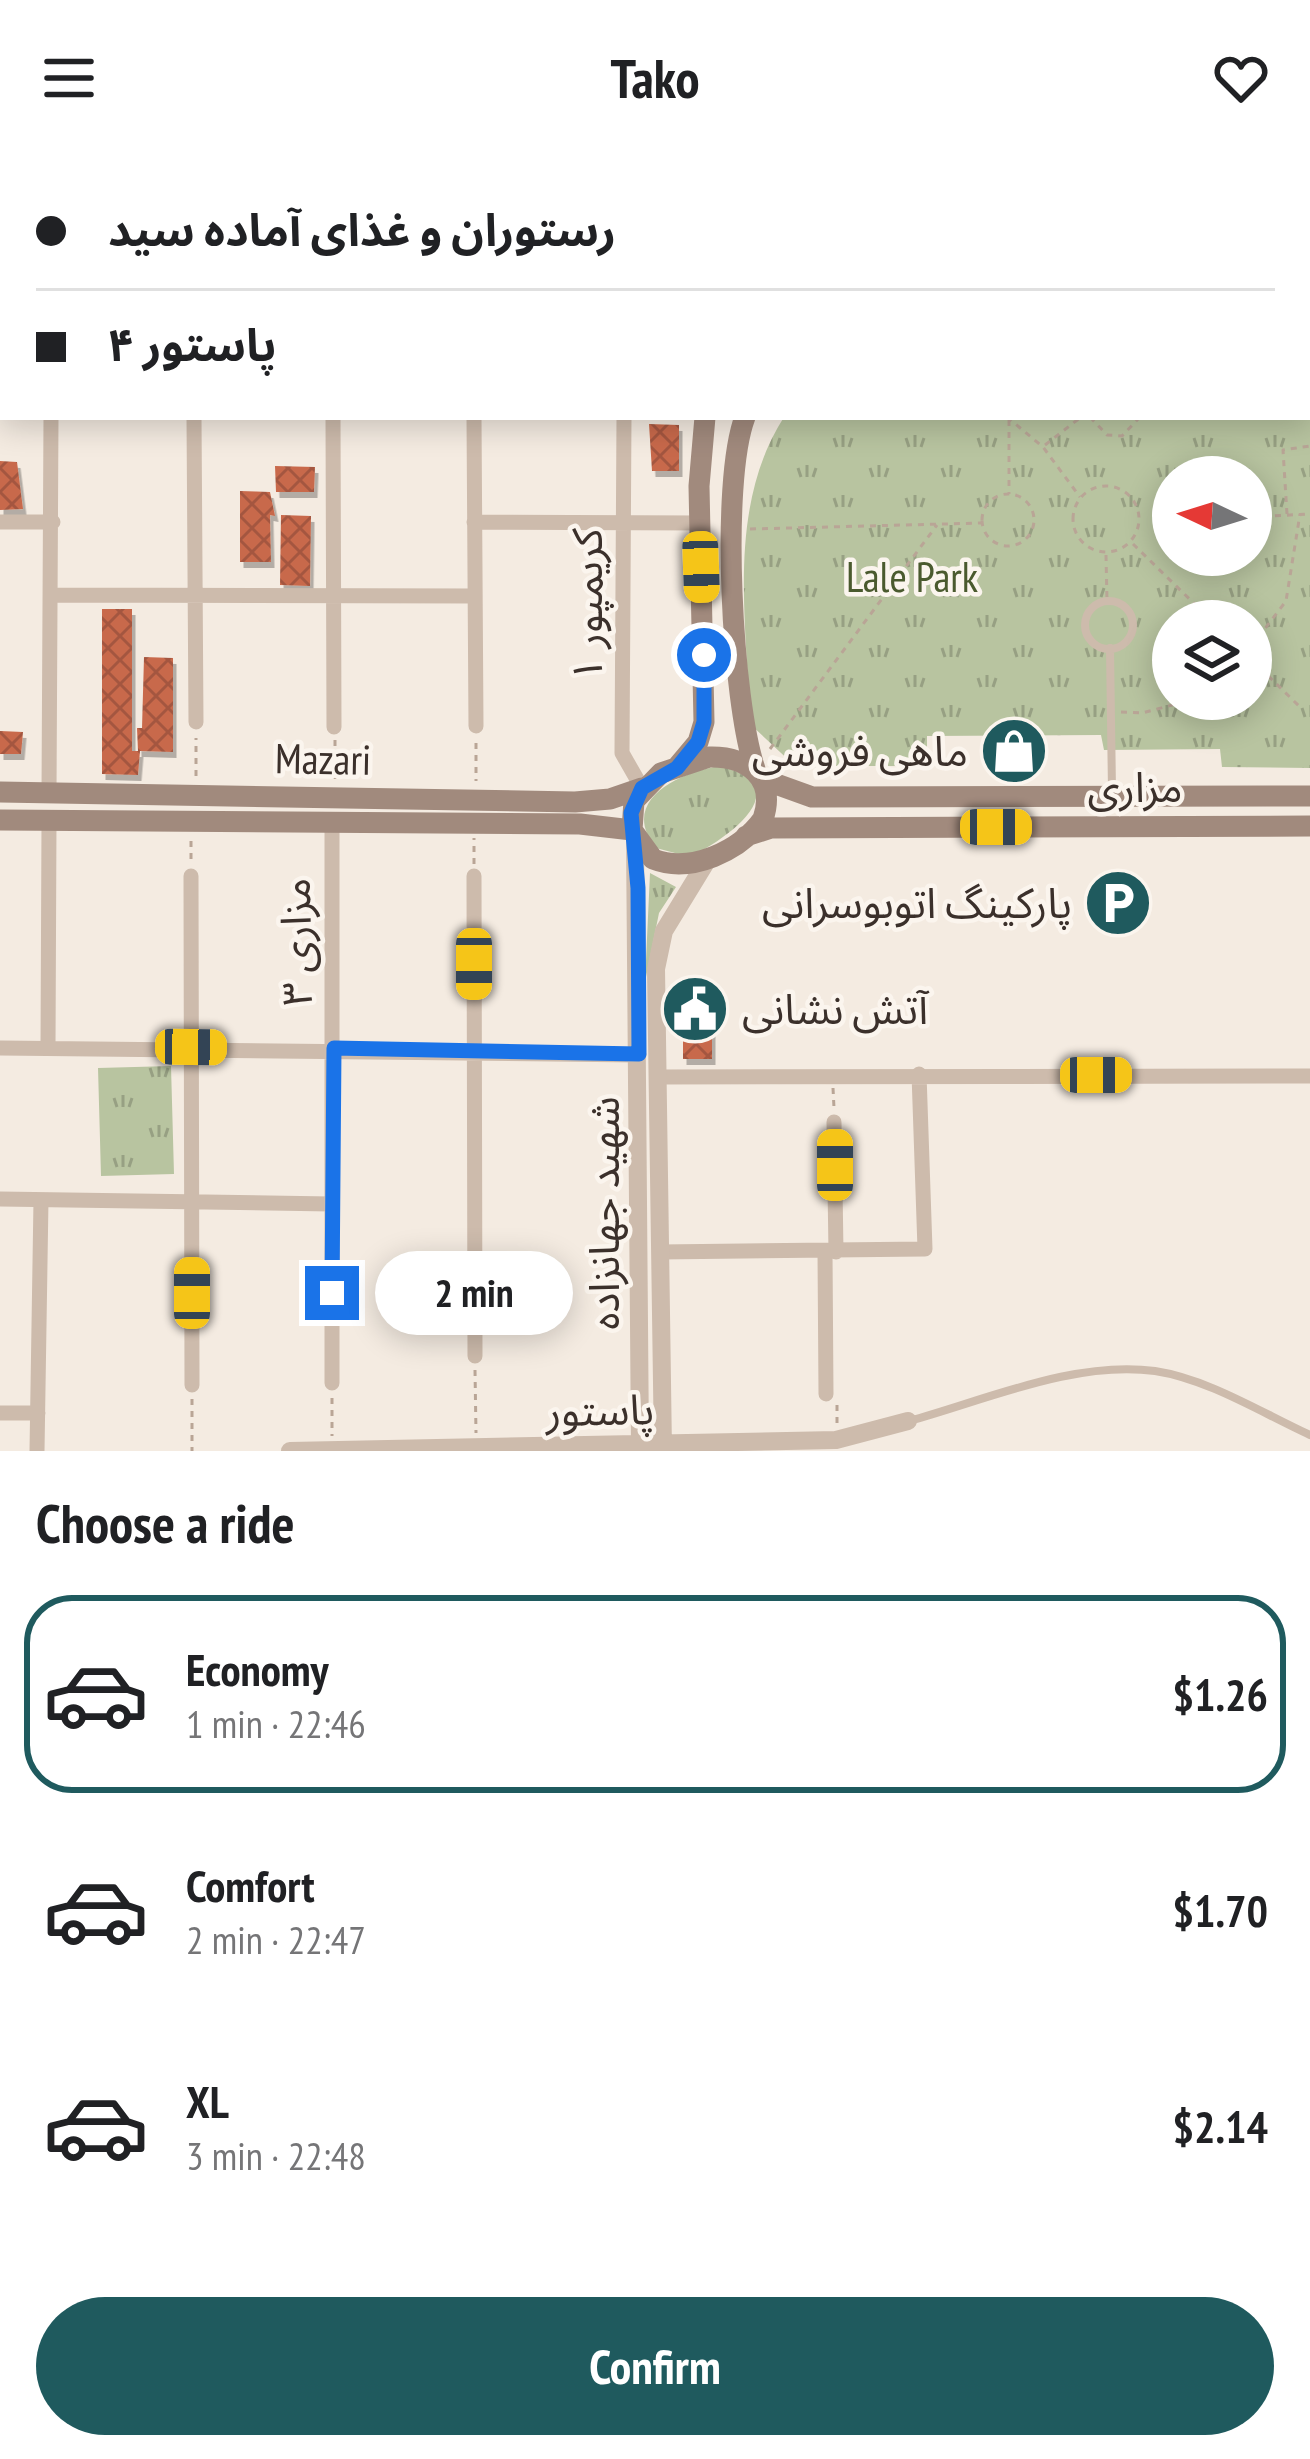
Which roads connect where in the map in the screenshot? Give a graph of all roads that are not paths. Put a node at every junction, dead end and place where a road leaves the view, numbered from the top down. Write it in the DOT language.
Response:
graph roads {
  1 [pos="51,420"];
  2 [pos="194,420"];
  3 [pos="333,420"];
  4 [pos="474,420"];
  5 [pos="624,420"];
  6 [pos="705,420"];
  7 [pos="744,420"];
  8 [pos="0,522"];
  9 [pos="52,522"];
  10 [pos="474,522"];
  11 [pos="623,522"];
  12 [pos="700,523"];
  13 [pos="53,595"];
  14 [pos="196,596"];
  15 [pos="334,596"];
  16 [pos="475,596"];
  17 [pos="1110,649"];
  18 [pos="196,722"];
  19 [pos="476,726"];
  20 [pos="334,727"];
  21 [pos="677,768"];
  22 [pos="759,774"];
  23 [pos="642,788"];
  24 [pos="0,792"];
  25 [pos="50,793"];
  26 [pos="1112,796"];
  27 [pos="1310,796"];
  28 [pos="475,812"];
  29 [pos="0,820"];
  30 [pos="49,820"];
  31 [pos="332,823"];
  32 [pos="1310,826"];
  33 [pos="633,833"];
  34 [pos="746,836"];
  35 [pos="708,860"];
  36 [pos="191,876"];
  37 [pos="474,876"];
  38 [pos="191,1047"];
  39 [pos="0,1048"];
  40 [pos="48,1048"];
  41 [pos="334,1048"];
  42 [pos="475,1053"];
  43 [pos="649,1054"];
  44 [pos="919,1074"];
  45 [pos="1310,1076"];
  46 [pos="659,1077"];
  47 [pos="834,1122"];
  48 [pos="0,1199"];
  49 [pos="41,1200"];
  50 [pos="192,1202"];
  51 [pos="332,1204"];
  52 [pos="661,1252"];
  53 [pos="831,1252"];
  54 [pos="475,1356"];
  55 [pos="332,1383"];
  56 [pos="192,1385"];
  57 [pos="826,1394"];
  58 [pos="0,1413"];
  59 [pos="38,1413"];
  60 [pos="908,1421"];
  61 [pos="1310,1435"];
  62 [pos="640,1446"];
  63 [pos="781,1447"];
  64 [pos="662,1448"];
  65 [pos="520,1449"];
  66 [pos="332,1450"];
  67 [pos="38,1451"];
  68 [pos="290,1451"];
  1 -- 9 [label="street"];
  2 -- 14 [label="street"];
  3 -- 15 [label="street"];
  4 -- 10 [label="street"];
  5 -- 11 [label="street, کریمپور ۱"];
  6 -- 12 [label="main road"];
  7 -- 22 [label="main road"];
  8 -- 9 [label="street"];
  9 -- 13 [label="street"];
  10 -- 11 [label="street"];
  10 -- 16 [label="street"];
  11 -- 12 [label="street"];
  11 -- 23 [label="street, کریمپور ۱"];
  12 -- 21 [label="main road"];
  13 -- 14 [label="street"];
  13 -- 25 [label="street"];
  14 -- 15 [label="street"];
  14 -- 18 [label="street"];
  15 -- 16 [label="street"];
  15 -- 20 [label="street"];
  16 -- 19 [label="street"];
  17 -- 17 [label="lane"];
  17 -- 26 [label="lane"];
  21 -- 22 [label="main road"];
  21 -- 23 [label="main road"];
  22 -- 26 [label="main road"];
  22 -- 34 [label="main road"];
  23 -- 28 [label="main road, Mazari"];
  23 -- 33 [label="main road"];
  24 -- 25 [label="main road, Mazari"];
  25 -- 28 [label="main road, Mazari"];
  25 -- 30 [label="main road"];
  26 -- 27 [label="main road"];
  28 -- 31 [label="main road, Mazari"];
  28 -- 33 [label="main road, Mazari"];
  29 -- 30 [label="main road, Mazari"];
  30 -- 31 [label="main road, Mazari"];
  30 -- 40 [label="street"];
  31 -- 41 [label="street, مزاری ۳"];
  32 -- 34 [label="main road, مزاری"];
  33 -- 35 [label="main road"];
  33 -- 43 [label="street, شهید جهانزاده"];
  34 -- 35 [label="main road"];
  35 -- 43 [label="street, شهید جهانزاده"];
  36 -- 38 [label="street"];
  37 -- 42 [label="street"];
  38 -- 40 [label="street"];
  38 -- 41 [label="street"];
  38 -- 50 [label="street"];
  39 -- 40 [label="street"];
  41 -- 42 [label="street"];
  41 -- 51 [label="street, مزاری ۳"];
  42 -- 43 [label="street"];
  42 -- 54 [label="street"];
  43 -- 46 [label="street, شهید جهانزاده"];
  43 -- 62 [label="street, شهید جهانزاده"];
  44 -- 45 [label="street"];
  44 -- 46 [label="street"];
  44 -- 53 [label="street"];
  46 -- 52 [label="street, شهید جهانزاده"];
  47 -- 53 [label="street"];
  48 -- 49 [label="street"];
  49 -- 50 [label="street"];
  49 -- 59 [label="street"];
  50 -- 51 [label="street"];
  50 -- 56 [label="street"];
  51 -- 55 [label="street, مزاری ۳"];
  52 -- 53 [label="street"];
  52 -- 64 [label="street, شهید جهانزاده"];
  53 -- 57 [label="street"];
  58 -- 59 [label="street"];
  59 -- 67 [label="street"];
  60 -- 61 [label="lane"];
  60 -- 63 [label="street, پاستور"];
  62 -- 64 [label="street, پاستور"];
  62 -- 65 [label="street, پاستور"];
  63 -- 64 [label="street, پاستور"];
  65 -- 66 [label="street, پاستور"];
  66 -- 68 [label="street, پاستور"];
}
